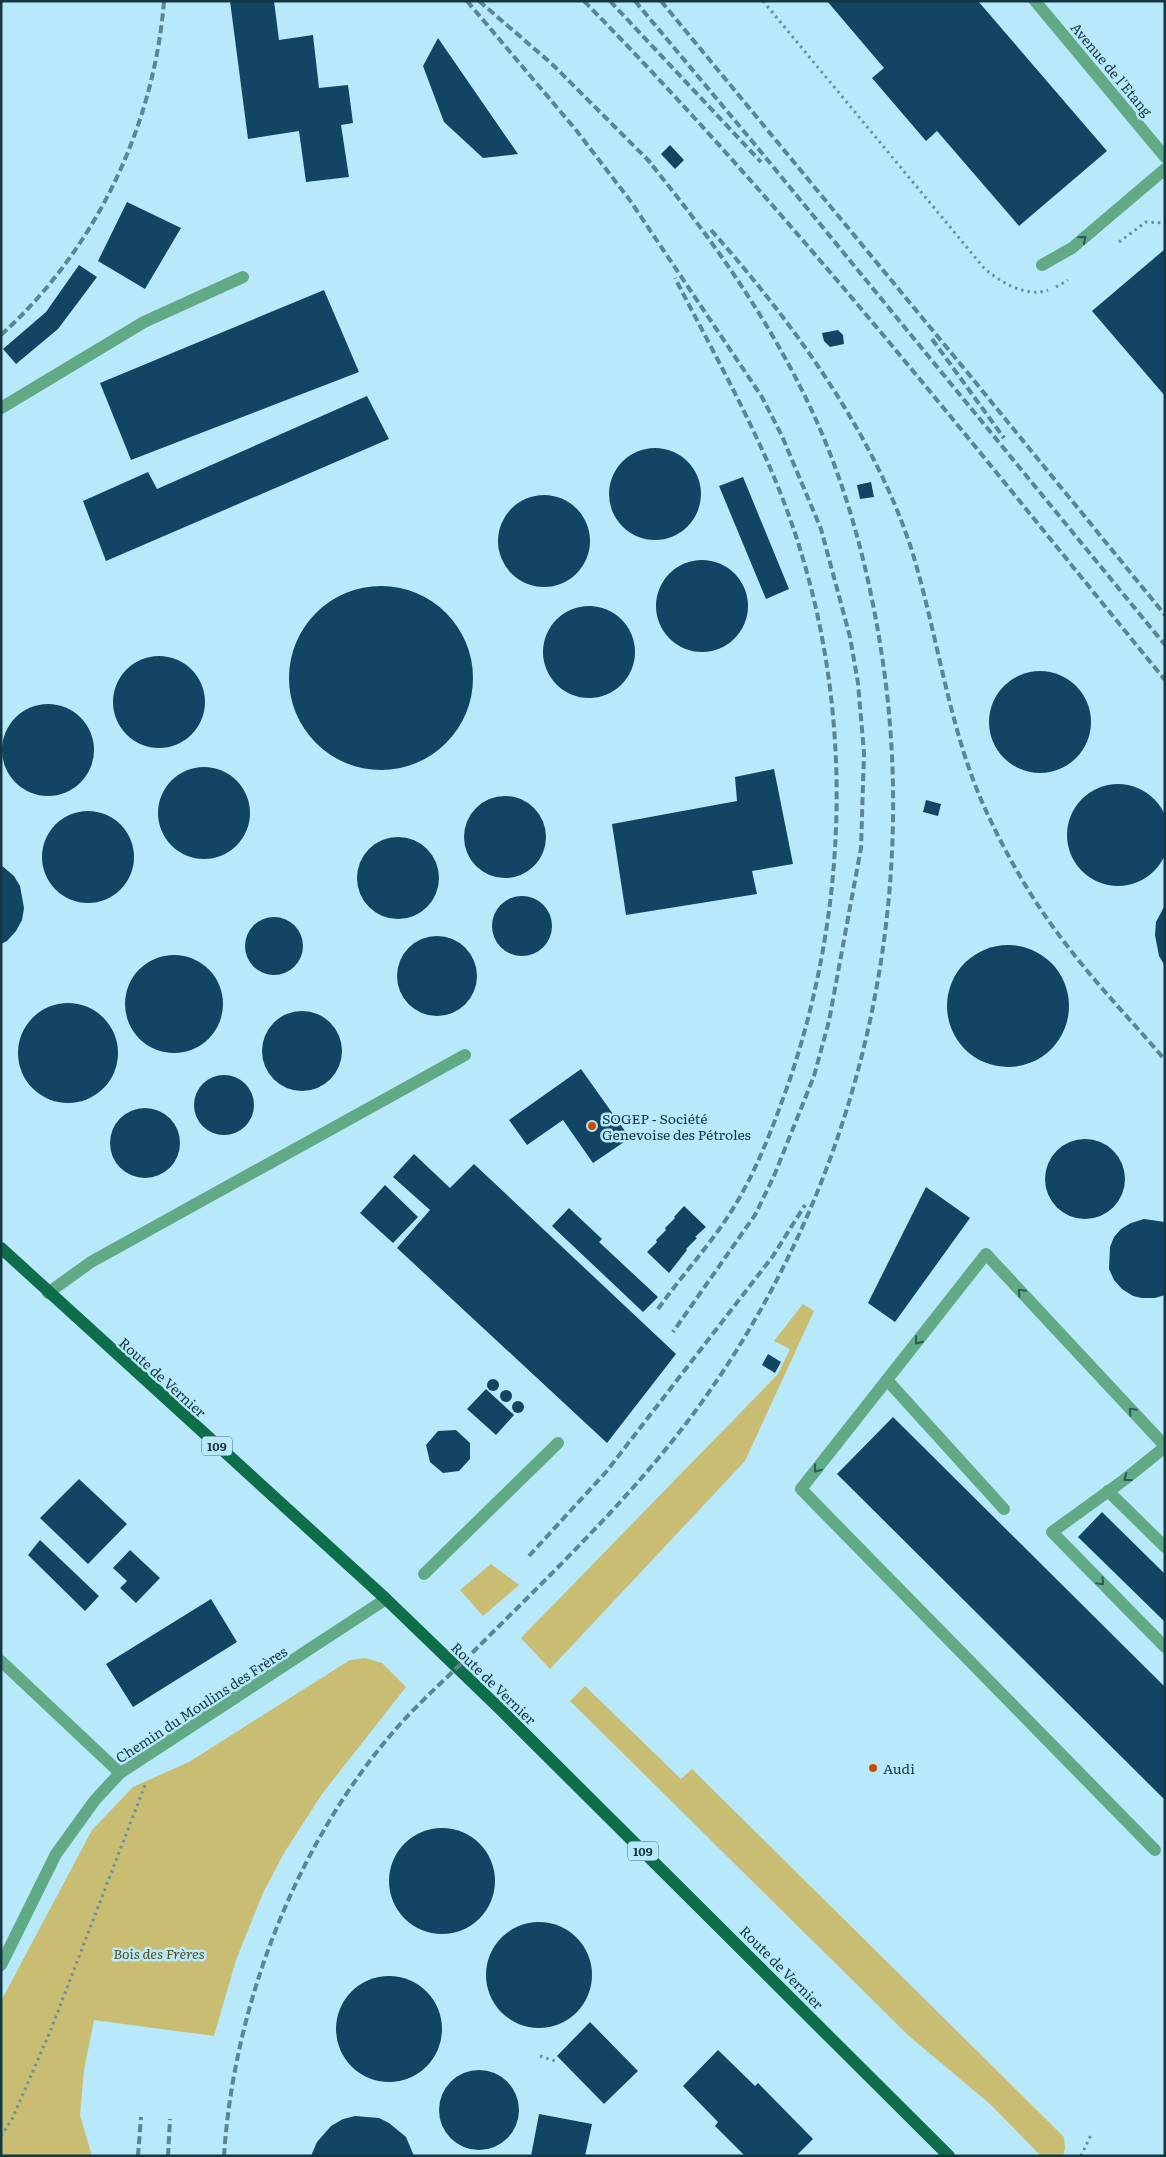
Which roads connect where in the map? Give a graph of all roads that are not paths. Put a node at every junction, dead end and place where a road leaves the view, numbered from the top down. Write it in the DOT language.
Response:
graph roads {
  1 [pos="1035,1"];
  2 [pos="1165,157"];
  3 [pos="1165,169"];
  4 [pos="1042,265"];
  5 [pos="243,277"];
  6 [pos="1,408"];
  7 [pos="465,1055"];
  8 [pos="1,1248"];
  9 [pos="48,1293"];
  10 [pos="888,1380"];
  11 [pos="558,1443"];
  12 [pos="1165,1447"];
  13 [pos="1108,1491"];
  14 [pos="1004,1509"];
  15 [pos="1165,1547"];
  16 [pos="424,1574"];
  17 [pos="386,1599"];
  18 [pos="1165,1648"];
  19 [pos="1,1661"];
  20 [pos="120,1773"];
  21 [pos="1155,1850"];
  22 [pos="1,1965"];
  23 [pos="949,2156"];
  1 -- 2 [label="street, Avenue de l'Etang"];
  4 -- 3 [label="street, one-way"];
  5 -- 6 [label="street"];
  7 -- 9 [label="street"];
  8 -- 9 [label="main road, Route de Vernier / 109"];
  9 -- 17 [label="main road, Route de Vernier / 109"];
  12 -- 10 [label="street, one-way"];
  10 -- 14 [label="street"];
  10 -- 21 [label="street, one-way"];
  11 -- 16 [label="street"];
  12 -- 13 [label="street, one-way"];
  13 -- 15 [label="street"];
  13 -- 18 [label="street, one-way"];
  17 -- 20 [label="street, Chemin du Moulins des Frères"];
  17 -- 23 [label="main road, Route de Vernier / 109"];
  19 -- 20 [label="street"];
  20 -- 22 [label="street, Chemin du Moulins des Frères"];
}
